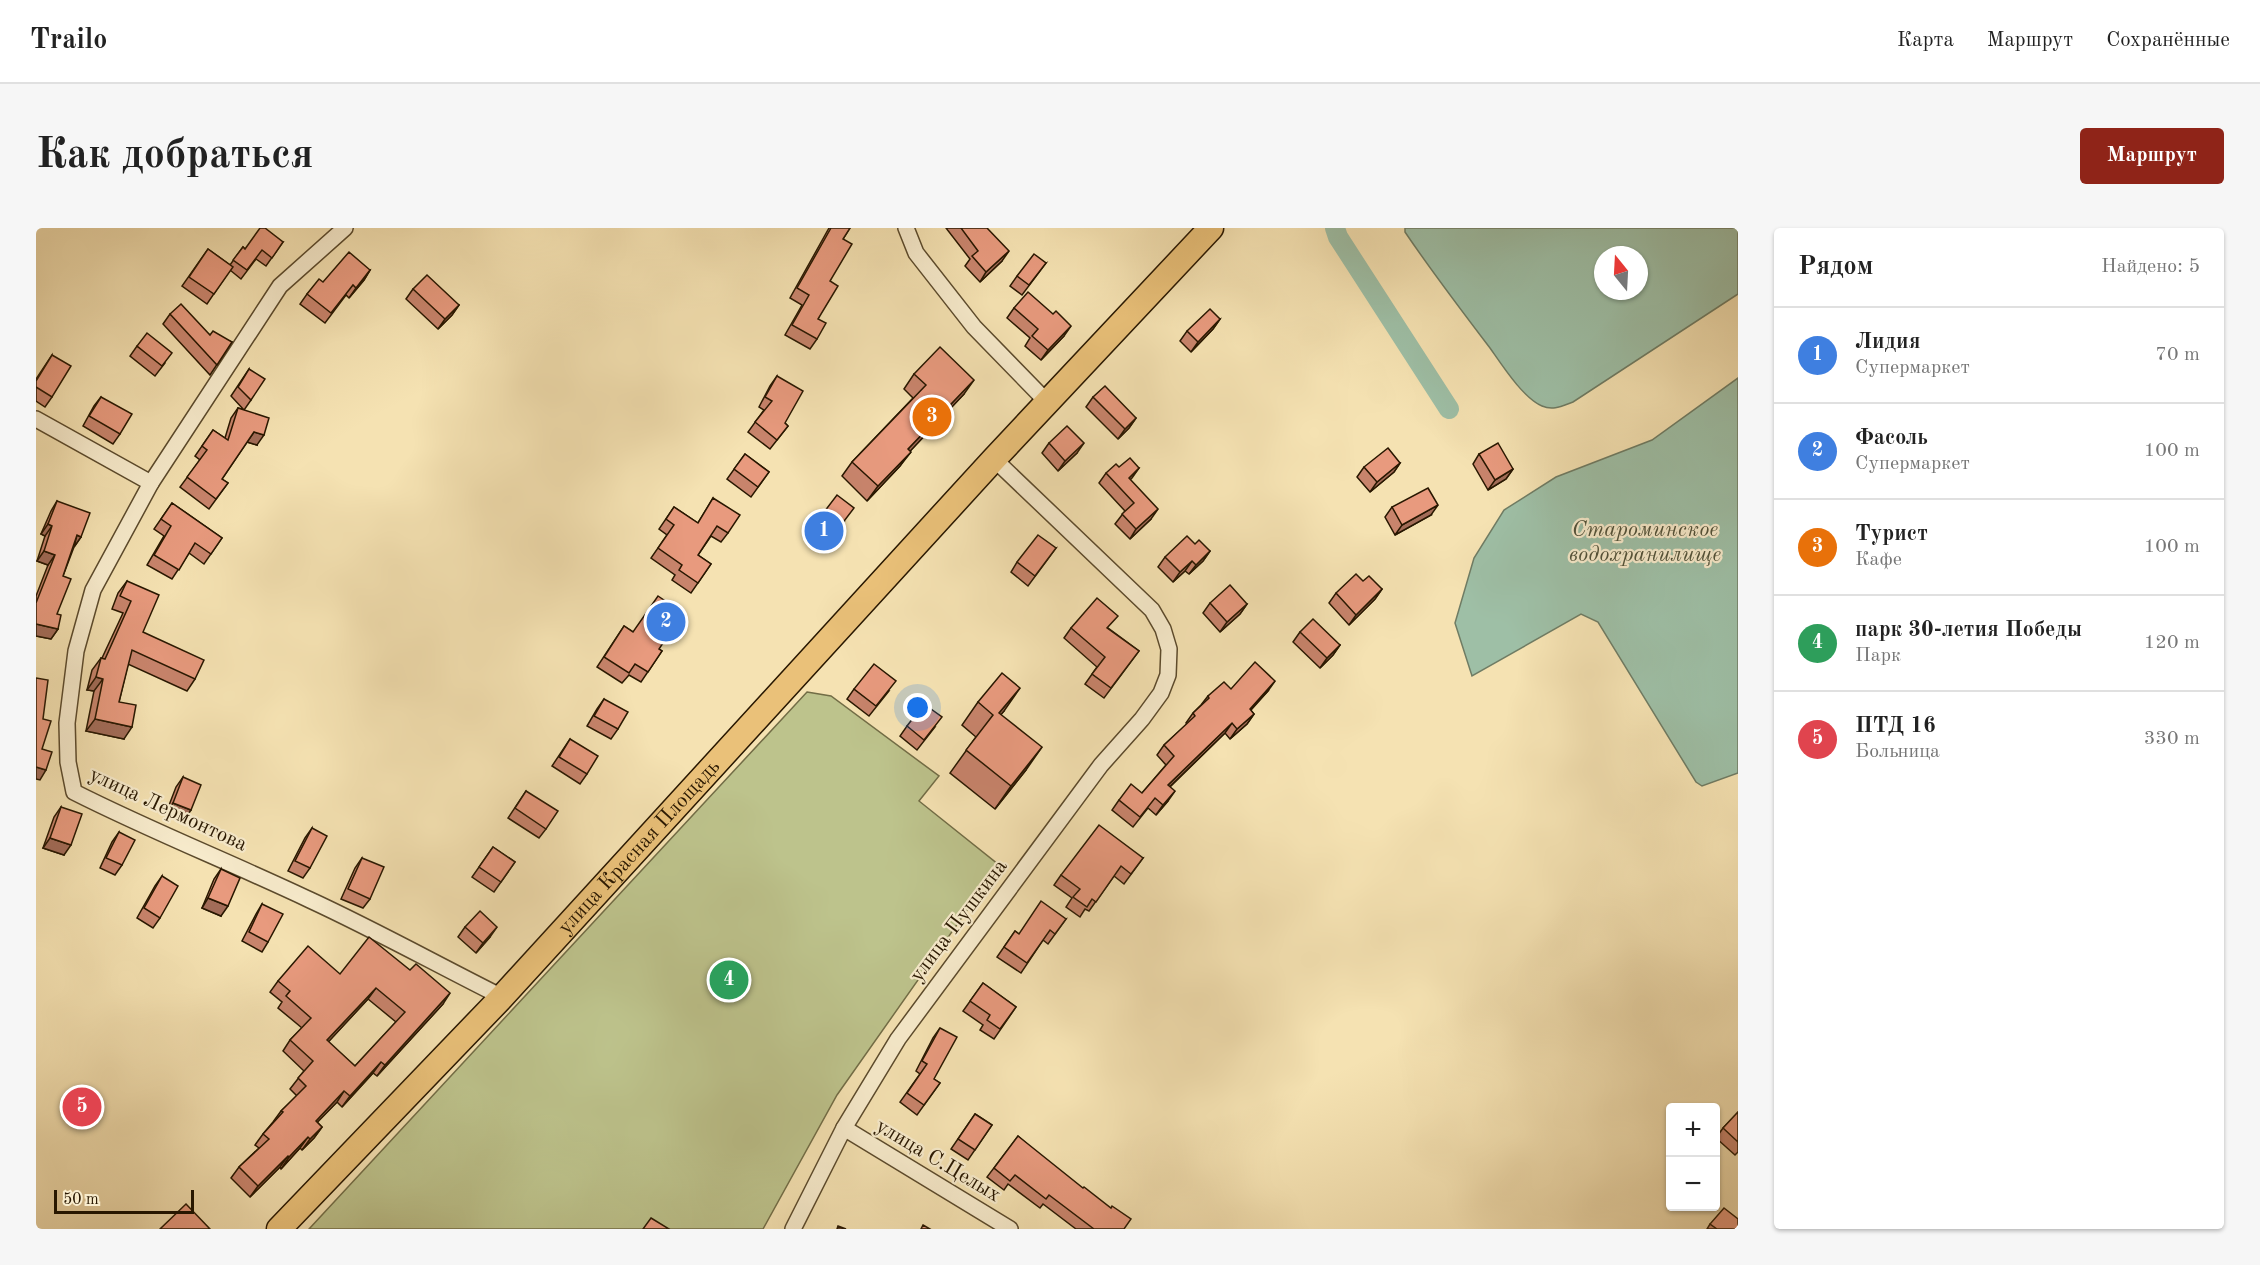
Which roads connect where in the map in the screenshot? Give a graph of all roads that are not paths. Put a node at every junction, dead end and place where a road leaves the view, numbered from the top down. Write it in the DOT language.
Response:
graph roads {
  1 [pos="345,228"];
  2 [pos="906,228"];
  3 [pos="1210,228"];
  4 [pos="1048,403"];
  5 [pos="36,419"];
  6 [pos="994,459"];
  7 [pos="151,483"];
  8 [pos="502,997"];
  9 [pos="844,1128"];
  10 [pos="279,1229"];
  11 [pos="793,1229"];
  12 [pos="1010,1229"];
  1 -- 7 [label="street, улица Лермонтова"];
  2 -- 4 [label="street"];
  3 -- 4 [label="main road, улица Красная Площадь"];
  4 -- 6 [label="main road, улица Красная Площадь"];
  5 -- 7 [label="street"];
  6 -- 8 [label="main road, улица Красная Площадь"];
  6 -- 9 [label="street, улица Пушкина"];
  7 -- 8 [label="street, улица Лермонтова"];
  8 -- 10 [label="main road, улица Красная Площадь"];
  9 -- 11 [label="street, улица Пушкина"];
  9 -- 12 [label="street, улица С.Целых"];
}
